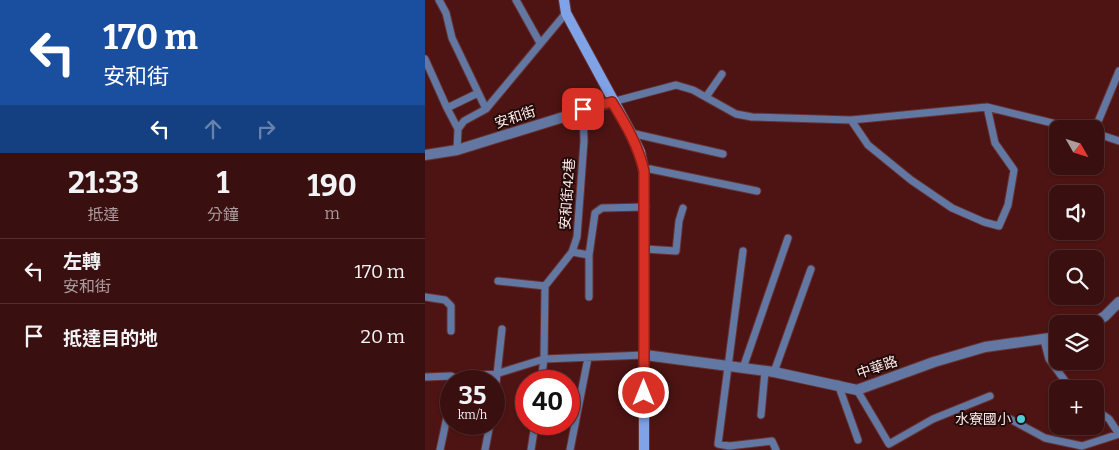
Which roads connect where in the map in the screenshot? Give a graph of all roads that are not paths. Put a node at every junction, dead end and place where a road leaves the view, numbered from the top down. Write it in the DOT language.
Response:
graph roads {
  1 [pos="439,0"];
  2 [pos="516,0"];
  3 [pos="564,0"];
  4 [pos="566,13"];
  5 [pos="540,43"];
  6 [pos="425,59"];
  7 [pos="1119,71"];
  8 [pos="722,74"];
  9 [pos="478,93"];
  10 [pos="706,97"];
  11 [pos="612,102"];
  12 [pos="987,107"];
  13 [pos="447,108"];
  14 [pos="485,109"];
  15 [pos="583,109"];
  16 [pos="851,120"];
  17 [pos="1099,120"];
  18 [pos="1049,122"];
  19 [pos="458,129"];
  20 [pos="631,132"];
  21 [pos="1104,136"];
  22 [pos="1119,140"];
  23 [pos="457,150"];
  24 [pos="723,154"];
  25 [pos="425,155"];
  26 [pos="644,171"];
  27 [pos="757,191"];
  28 [pos="646,207"];
  29 [pos="683,208"];
  30 [pos="789,238"];
  31 [pos="645,249"];
  32 [pos="743,250"];
  33 [pos="572,252"];
  34 [pos="589,255"];
  35 [pos="811,269"];
  36 [pos="498,281"];
  37 [pos="545,286"];
  38 [pos="425,297"];
  39 [pos="589,297"];
  40 [pos="1119,302"];
  41 [pos="1104,317"];
  42 [pos="502,330"];
  43 [pos="451,331"];
  44 [pos="1049,339"];
  45 [pos="1044,340"];
  46 [pos="645,355"];
  47 [pos="588,358"];
  48 [pos="544,359"];
  49 [pos="729,367"];
  50 [pos="743,368"];
  51 [pos="499,370"];
  52 [pos="542,370"];
  53 [pos="505,371"];
  54 [pos="770,372"];
  55 [pos="440,376"];
  56 [pos="425,377"];
  57 [pos="1064,380"];
  58 [pos="838,384"];
  59 [pos="857,390"];
  60 [pos="990,396"];
  61 [pos="761,415"];
  62 [pos="1104,415"];
  63 [pos="1010,419"];
  64 [pos="1119,434"];
  65 [pos="444,435"];
  66 [pos="488,435"];
  67 [pos="533,435"];
  68 [pos="859,440"];
  69 [pos="441,450"];
  70 [pos="485,450"];
  71 [pos="531,450"];
  72 [pos="570,450"];
  73 [pos="644,450"];
  74 [pos="776,450"];
  1 -- 9 [label="lane"];
  2 -- 5 [label="lane"];
  3 -- 4 [label="street"];
  4 -- 5 [label="lane"];
  4 -- 11 [label="street"];
  5 -- 14 [label="lane"];
  6 -- 13 [label="lane"];
  7 -- 17 [label="lane"];
  8 -- 10 [label="lane"];
  9 -- 13 [label="lane"];
  9 -- 14 [label="lane"];
  10 -- 11 [label="lane"];
  10 -- 16 [label="lane"];
  11 -- 15 [label="street, 安和街"];
  11 -- 20 [label="street"];
  12 -- 16 [label="lane"];
  12 -- 16 [label="lane"];
  12 -- 18 [label="lane"];
  13 -- 19 [label="lane"];
  14 -- 19 [label="lane"];
  15 -- 23 [label="street, 安和街"];
  15 -- 33 [label="lane, 安和街42巷"];
  19 -- 23 [label="lane"];
  20 -- 24 [label="lane"];
  20 -- 26 [label="street"];
  21 -- 22 [label="lane"];
  23 -- 25 [label="street, 安和街"];
  26 -- 27 [label="lane"];
  26 -- 28 [label="street"];
  28 -- 31 [label="street"];
  28 -- 34 [label="lane, 安和街42巷"];
  29 -- 31 [label="lane"];
  30 -- 50 [label="lane"];
  31 -- 46 [label="street"];
  32 -- 49 [label="lane"];
  33 -- 34 [label="lane"];
  33 -- 37 [label="lane, 安和街42巷"];
  34 -- 39 [label="lane, 安和街42巷"];
  35 -- 54 [label="lane"];
  36 -- 37 [label="lane"];
  37 -- 48 [label="lane"];
  38 -- 43 [label="lane"];
  40 -- 41 [label="street"];
  42 -- 51 [label="lane"];
  44 -- 45 [label="street, 中華路"];
  45 -- 57 [label="lane"];
  45 -- 59 [label="street, 中華路"];
  46 -- 47 [label="lane"];
  46 -- 49 [label="street, 中華路"];
  46 -- 73 [label="street"];
  47 -- 48 [label="lane"];
  47 -- 72 [label="lane"];
  48 -- 52 [label="lane"];
  48 -- 53 [label="lane"];
  49 -- 50 [label="street, 中華路"];
  49 -- 74 [label="lane"];
  50 -- 54 [label="street, 中華路"];
  54 -- 58 [label="street, 中華路"];
  54 -- 61 [label="lane"];
  55 -- 56 [label="lane"];
  58 -- 59 [label="street, 中華路"];
  58 -- 68 [label="lane"];
  59 -- 60 [label="lane"];
  62 -- 64 [label="lane"];
  63 -- 64 [label="lane"];
  65 -- 69 [label="lane"];
  66 -- 70 [label="lane"];
  67 -- 71 [label="lane"];
}
